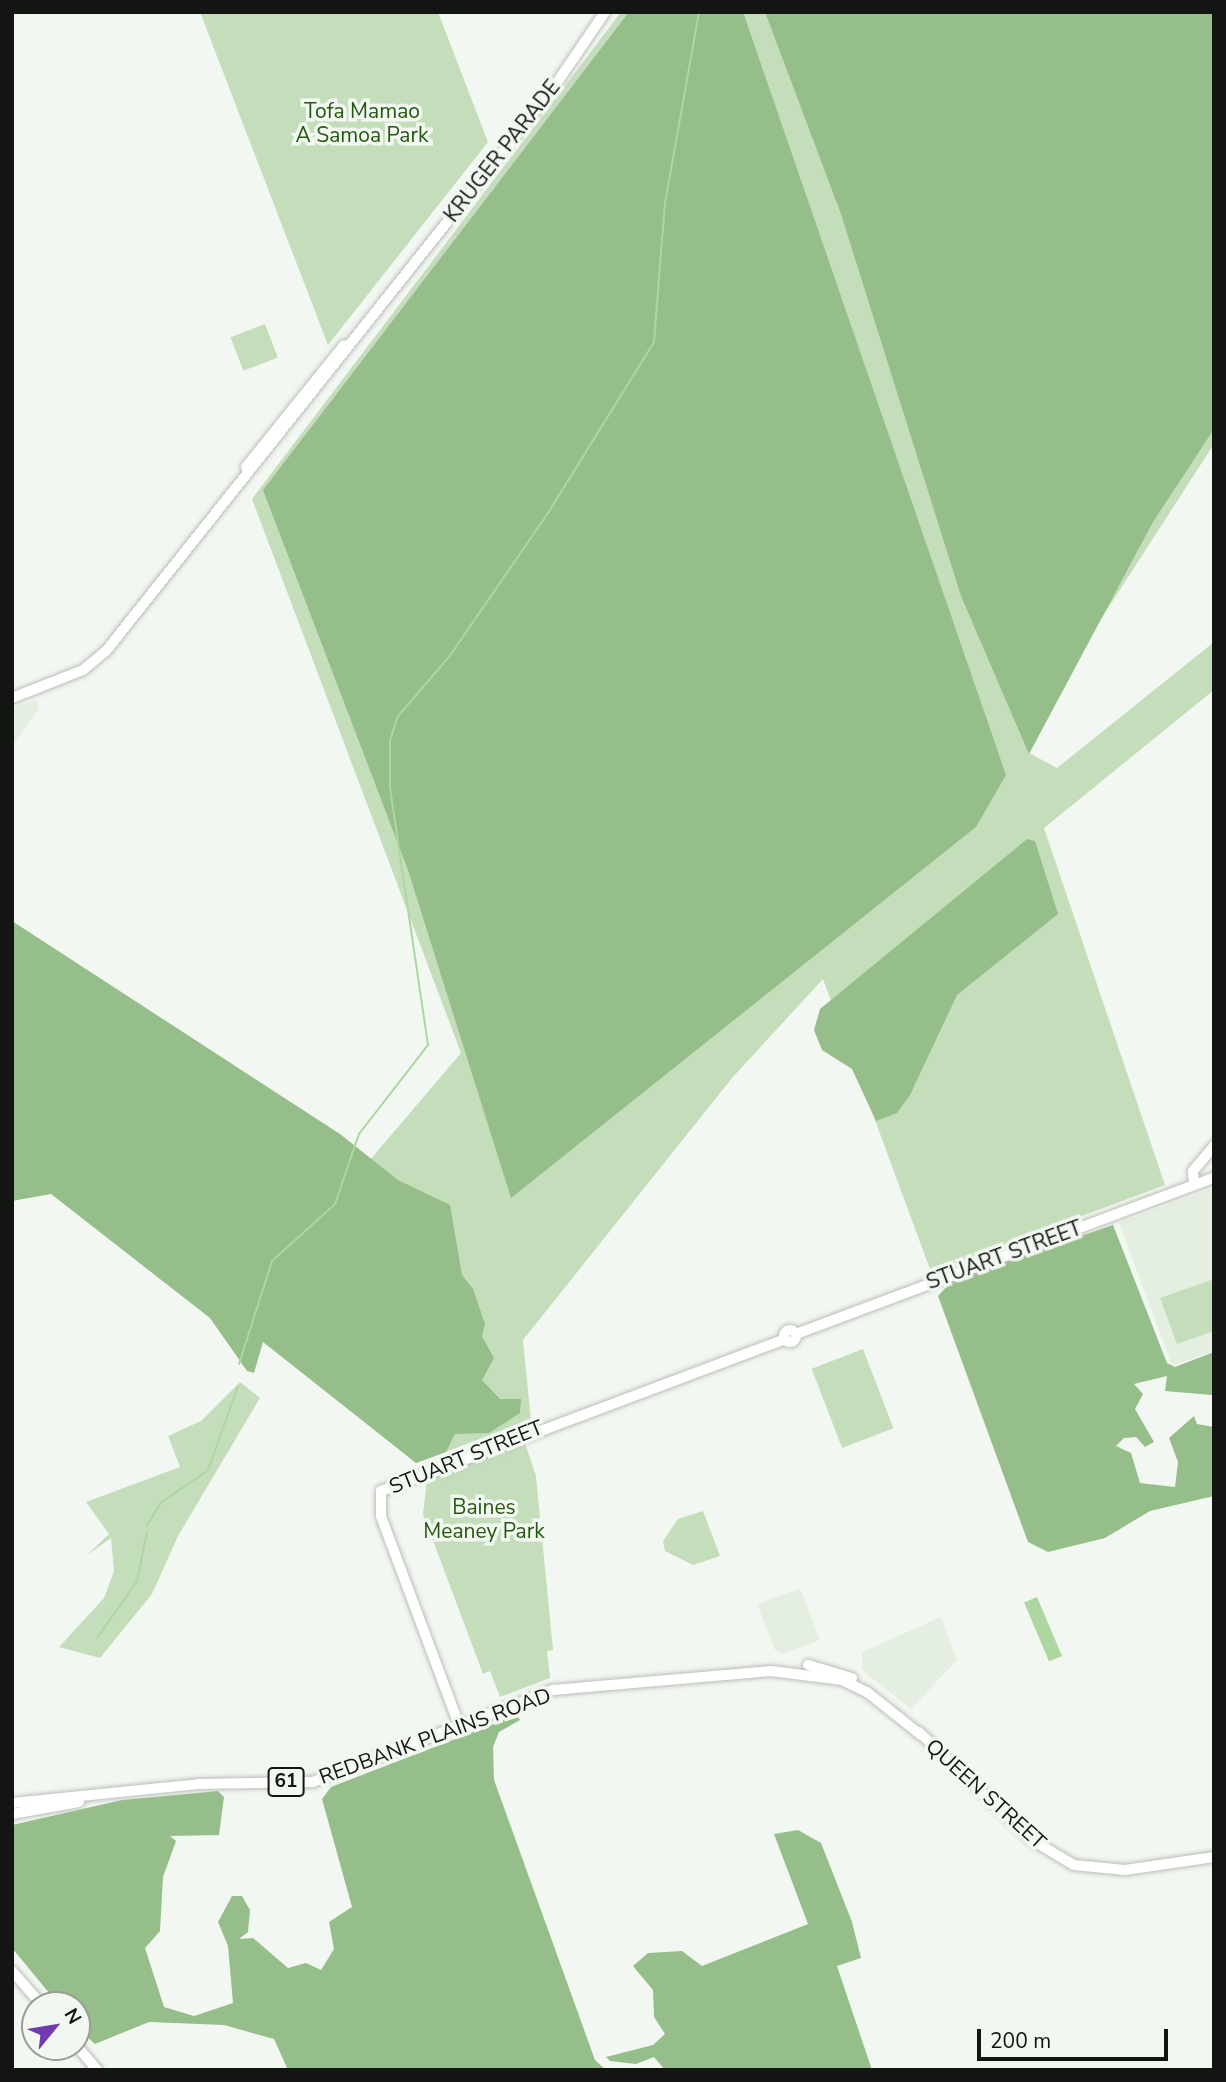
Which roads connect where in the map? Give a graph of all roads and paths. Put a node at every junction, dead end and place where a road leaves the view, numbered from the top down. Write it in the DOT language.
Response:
graph roads {
  1 [pos="605,12"];
  2 [pos="12,698"];
  3 [pos="1214,1146"];
  4 [pos="1214,1178"];
  5 [pos="1194,1185"];
  6 [pos="727,1675"];
  7 [pos="459,1726"];
  8 [pos="102,1796"];
  9 [pos="12,1803"];
  10 [pos="12,1814"];
  11 [pos="1214,1857"];
  12 [pos="12,1971"];
  13 [pos="30,1991"];
  1 -- 2 [label="street, KRUGER PARADE"];
  3 -- 5 [label="street"];
  4 -- 5 [label="street, STUART STREET"];
  5 -- 7 [label="street, STUART STREET"];
  6 -- 7 [label="main road, REDBANK PLAINS ROAD / 61"];
  6 -- 11 [label="main road, QUEEN STREET / 61"];
  7 -- 8 [label="main road, REDBANK PLAINS ROAD / 61"];
  8 -- 9 [label="main road, REDBANK PLAINS ROAD / 61"];
  8 -- 10 [label="main road, REDBANK PLAINS ROAD / 61"];
  12 -- 13 [label="street"];
}
